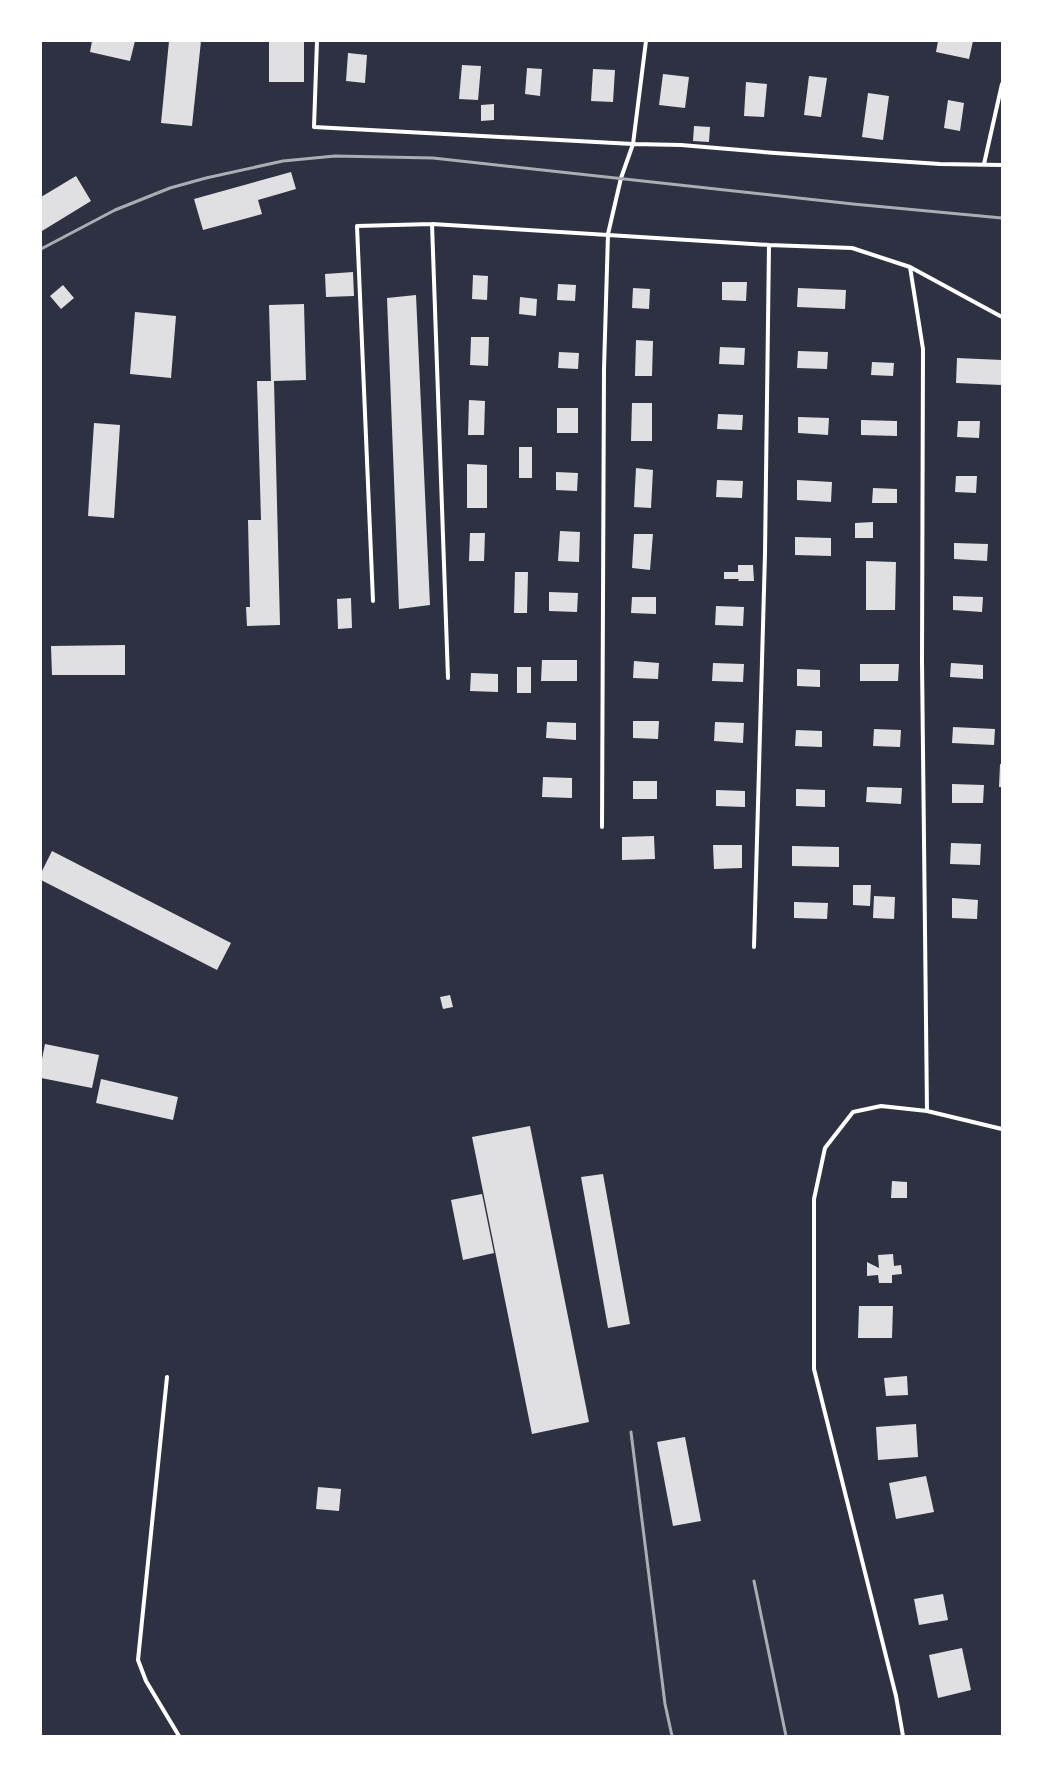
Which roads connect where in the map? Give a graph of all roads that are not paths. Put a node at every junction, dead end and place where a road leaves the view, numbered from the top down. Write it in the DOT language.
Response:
graph roads {
  1 [pos="317,41"];
  2 [pos="646,41"];
  3 [pos="1002,84"];
  4 [pos="633,144"];
  5 [pos="984,164"];
  6 [pos="1002,165"];
  7 [pos="432,224"];
  8 [pos="608,234"];
  9 [pos="769,245"];
  10 [pos="910,267"];
  11 [pos="1002,317"];
  12 [pos="374,601"];
  13 [pos="448,678"];
  14 [pos="602,827"];
  15 [pos="754,947"];
  16 [pos="927,1111"];
  17 [pos="1002,1129"];
  18 [pos="167,1377"];
  19 [pos="179,1736"];
  20 [pos="903,1736"];
  1 -- 4 [label="street"];
  2 -- 4 [label="street"];
  3 -- 5 [label="street"];
  4 -- 5 [label="street"];
  4 -- 8 [label="street"];
  5 -- 6 [label="street"];
  7 -- 8 [label="street"];
  7 -- 12 [label="street"];
  7 -- 13 [label="street"];
  8 -- 9 [label="street"];
  8 -- 14 [label="street"];
  9 -- 10 [label="street"];
  9 -- 15 [label="street"];
  10 -- 11 [label="street"];
  10 -- 16 [label="street"];
  16 -- 17 [label="street"];
  16 -- 20 [label="street"];
  18 -- 19 [label="street"];
}
